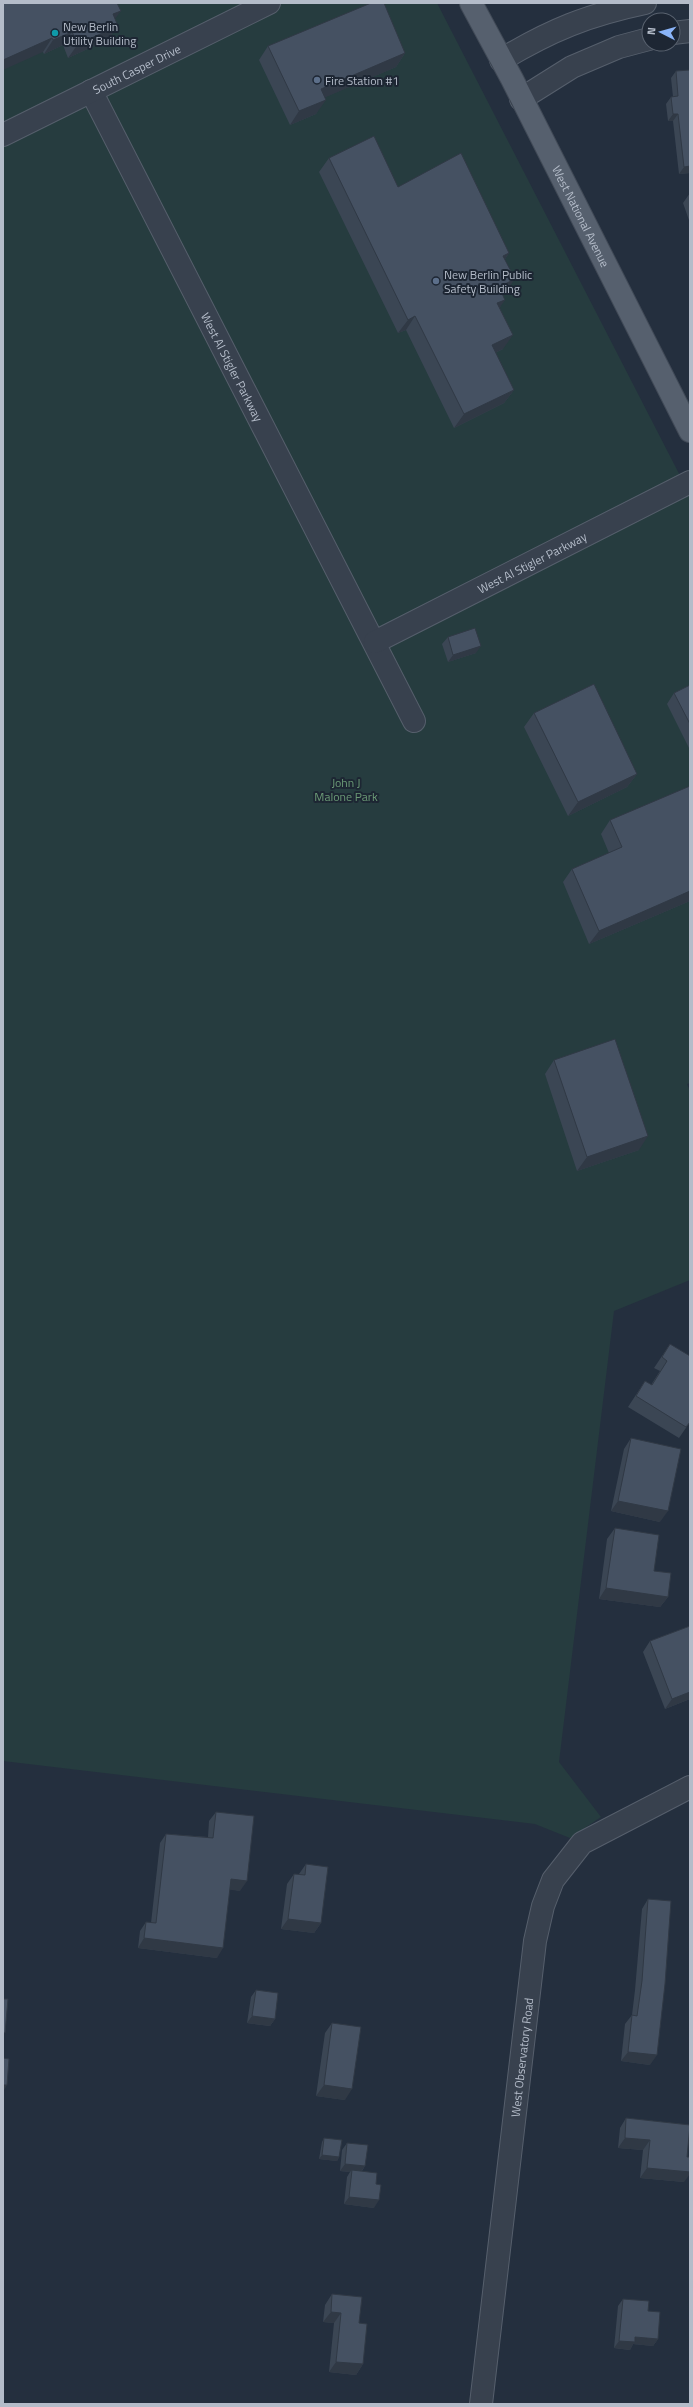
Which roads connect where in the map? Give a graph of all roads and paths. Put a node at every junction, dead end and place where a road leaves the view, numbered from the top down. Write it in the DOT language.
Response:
graph roads {
  1 [pos="269,3"];
  2 [pos="471,3"];
  3 [pos="645,3"];
  4 [pos="641,41"];
  5 [pos="501,60"];
  6 [pos="92,91"];
  7 [pos="521,99"];
  8 [pos="3,135"];
  9 [pos="690,431"];
  10 [pos="690,482"];
  11 [pos="375,642"];
  12 [pos="414,721"];
  13 [pos="690,1787"];
  14 [pos="481,2404"];
  1 -- 6 [label="street, South Casper Drive"];
  2 -- 5 [label="main road, West National Avenue"];
  3 -- 5 [label="street"];
  4 -- 7 [label="street"];
  5 -- 7 [label="main road, West National Avenue"];
  6 -- 8 [label="street, South Casper Drive"];
  6 -- 11 [label="street, West Al Stigler Parkway"];
  7 -- 9 [label="main road, West National Avenue"];
  10 -- 11 [label="street, West Al Stigler Parkway"];
  11 -- 12 [label="street, West Al Stigler Parkway"];
  13 -- 14 [label="street, West Observatory Road"];
}
